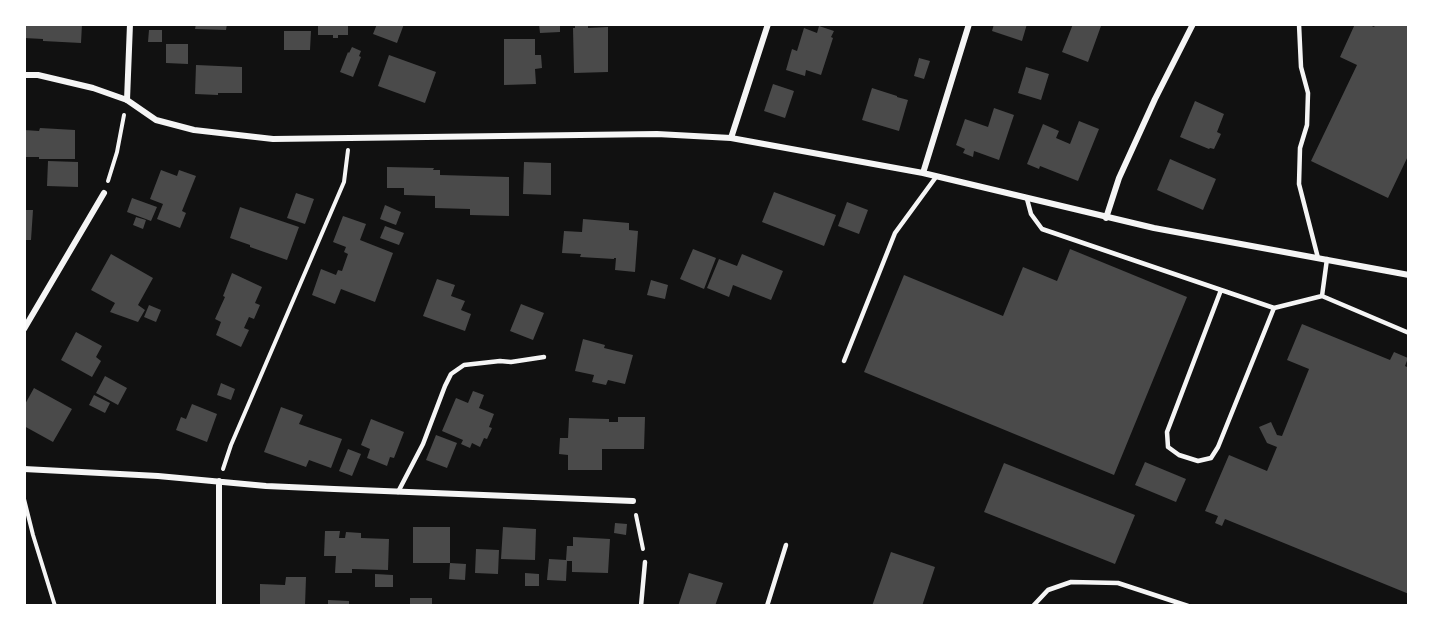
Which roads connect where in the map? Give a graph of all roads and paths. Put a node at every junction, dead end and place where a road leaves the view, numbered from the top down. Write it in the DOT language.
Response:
graph roads {
  1 [pos="130,24"];
  2 [pos="768,24"];
  3 [pos="969,24"];
  4 [pos="1193,24"];
  5 [pos="1299,24"];
  6 [pos="24,75"];
  7 [pos="127,100"];
  8 [pos="731,138"];
  9 [pos="349,139"];
  10 [pos="922,173"];
  11 [pos="936,177"];
  12 [pos="104,193"];
  13 [pos="1027,199"];
  14 [pos="1106,218"];
  15 [pos="1318,258"];
  16 [pos="1327,259"];
  17 [pos="1409,275"];
  18 [pos="1221,290"];
  19 [pos="1322,296"];
  20 [pos="1274,308"];
  21 [pos="24,329"];
  22 [pos="1409,333"];
  23 [pos="544,357"];
  24 [pos="844,361"];
  25 [pos="24,469"];
  26 [pos="219,481"];
  27 [pos="398,492"];
  28 [pos="24,499"];
  29 [pos="633,501"];
  30 [pos="786,545"];
  31 [pos="645,562"];
  32 [pos="56,606"];
  33 [pos="219,606"];
  34 [pos="641,606"];
  35 [pos="767,606"];
  36 [pos="1033,606"];
  37 [pos="1188,606"];
  1 -- 7 [label="street"];
  2 -- 8 [label="street"];
  3 -- 10 [label="street"];
  4 -- 14 [label="street"];
  5 -- 15 [label="lane"];
  6 -- 7 [label="street"];
  7 -- 9 [label="street"];
  7 -- 12 [label="path"];
  8 -- 9 [label="street"];
  8 -- 10 [label="street"];
  9 -- 26 [label="path"];
  10 -- 11 [label="street"];
  11 -- 13 [label="street"];
  11 -- 24 [label="lane"];
  12 -- 21 [label="street"];
  13 -- 14 [label="street"];
  13 -- 18 [label="lane"];
  14 -- 15 [label="street"];
  15 -- 16 [label="street"];
  16 -- 17 [label="street"];
  16 -- 19 [label="lane"];
  18 -- 20 [label="lane"];
  18 -- 20 [label="lane"];
  19 -- 20 [label="lane"];
  19 -- 22 [label="lane"];
  23 -- 27 [label="lane"];
  25 -- 26 [label="street"];
  26 -- 27 [label="street"];
  26 -- 33 [label="street"];
  27 -- 29 [label="street"];
  28 -- 32 [label="path"];
  29 -- 31 [label="path"];
  30 -- 35 [label="lane"];
  31 -- 34 [label="lane"];
  36 -- 37 [label="lane"];
}
